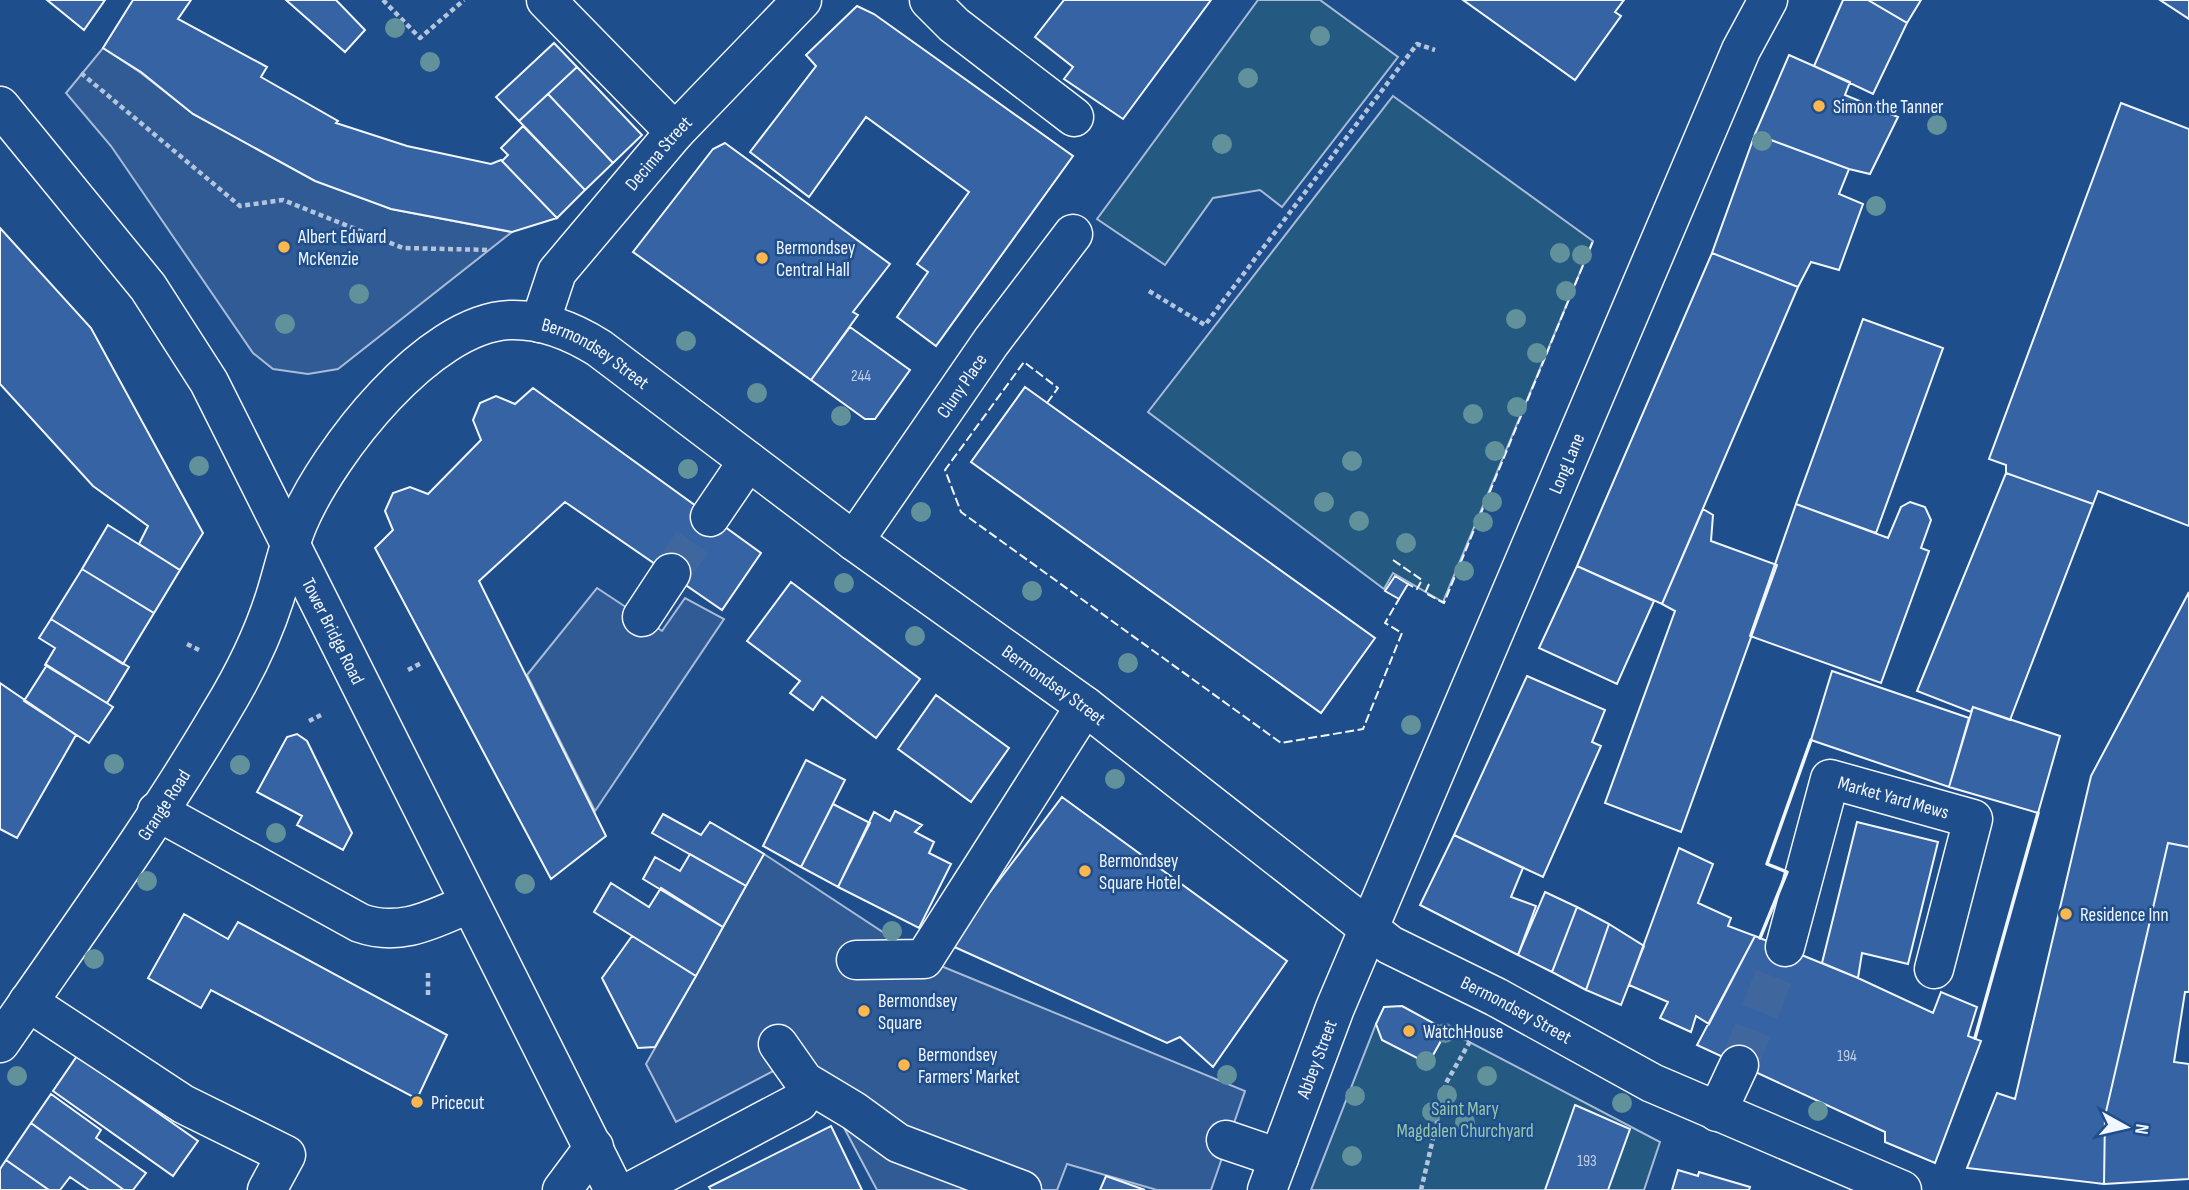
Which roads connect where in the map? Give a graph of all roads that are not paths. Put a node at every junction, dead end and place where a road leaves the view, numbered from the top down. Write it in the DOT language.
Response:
graph roads {
  1 [pos="546,0"];
  2 [pos="802,0"];
  3 [pos="929,0"];
  4 [pos="1768,0"];
  5 [pos="0,106"];
  6 [pos="1074,117"];
  7 [pos="675,132"];
  8 [pos="1073,234"];
  9 [pos="540,323"];
  10 [pos="748,461"];
  11 [pos="709,517"];
  12 [pos="854,541"];
  13 [pos="289,548"];
  14 [pos="671,573"];
  15 [pos="642,617"];
  16 [pos="1085,706"];
  17 [pos="157,811"];
  18 [pos="468,904"];
  19 [pos="1369,931"];
  20 [pos="1785,947"];
  21 [pos="856,960"];
  22 [pos="1934,969"];
  23 [pos="28,1002"];
  24 [pos="0,1043"];
  25 [pos="778,1044"];
  26 [pos="1739,1065"];
  27 [pos="799,1102"];
  28 [pos="1717,1112"];
  29 [pos="1226,1140"];
  30 [pos="594,1147"];
  31 [pos="1273,1174"];
  32 [pos="267,1190"];
  33 [pos="562,1190"];
  34 [pos="614,1190"];
  35 [pos="633,1190"];
  36 [pos="1022,1190"];
  37 [pos="1902,1190"];
  1 -- 7 [label="main road"];
  2 -- 7 [label="main road, Decima Street"];
  3 -- 6 [label="main road"];
  4 -- 19 [label="main road, Long Lane"];
  5 -- 13 [label="main road, Tower Bridge Road"];
  7 -- 9 [label="main road, Decima Street"];
  8 -- 12 [label="main road, Cluny Place"];
  9 -- 10 [label="main road, Bermondsey Street"];
  9 -- 13 [label="main road, Bermondsey Street"];
  10 -- 11 [label="main road"];
  10 -- 12 [label="main road, Bermondsey Street"];
  12 -- 16 [label="main road, Bermondsey Street"];
  13 -- 17 [label="main road, Grange Road"];
  13 -- 18 [label="main road, Tower Bridge Road"];
  14 -- 15 [label="main road"];
  16 -- 19 [label="main road, Bermondsey Street"];
  16 -- 21 [label="main road"];
  17 -- 18 [label="main road"];
  17 -- 23 [label="main road, Grange Road"];
  18 -- 30 [label="main road, Tower Bridge Road"];
  19 -- 28 [label="main road, Bermondsey Street"];
  19 -- 31 [label="main road, Abbey Street"];
  20 -- 22 [label="main road, Market Yard Mews"];
  23 -- 24 [label="main road, Grange Road"];
  23 -- 32 [label="main road"];
  25 -- 36 [label="main road"];
  26 -- 28 [label="main road"];
  27 -- 35 [label="main road"];
  28 -- 37 [label="main road, Bermondsey Street"];
  29 -- 31 [label="main road"];
  30 -- 33 [label="main road"];
  30 -- 34 [label="main road, Tower Bridge Road"];
}
